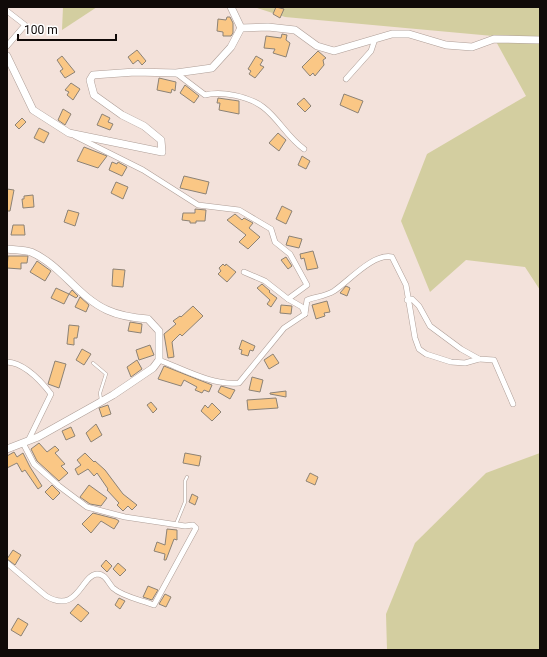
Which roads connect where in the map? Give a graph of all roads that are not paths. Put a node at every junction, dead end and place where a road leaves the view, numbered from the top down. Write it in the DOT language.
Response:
graph roads {
  1 [pos="231,7"];
  2 [pos="7,11"];
  3 [pos="241,28"];
  4 [pos="375,39"];
  5 [pos="540,40"];
  6 [pos="7,46"];
  7 [pos="7,56"];
  8 [pos="176,74"];
  9 [pos="346,80"];
  10 [pos="69,133"];
  11 [pos="304,149"];
  12 [pos="7,249"];
  13 [pos="244,272"];
  14 [pos="288,299"];
  15 [pos="408,300"];
  16 [pos="305,314"];
  17 [pos="479,358"];
  18 [pos="159,360"];
  19 [pos="7,362"];
  20 [pos="93,363"];
  21 [pos="101,401"];
  22 [pos="512,404"];
  23 [pos="25,442"];
  24 [pos="7,448"];
  25 [pos="187,477"];
  26 [pos="175,525"];
  27 [pos="7,563"];
  1 -- 3 [label="street"];
  2 -- 6 [label="street"];
  3 -- 4 [label="street"];
  3 -- 8 [label="street"];
  4 -- 5 [label="street"];
  4 -- 9 [label="street"];
  7 -- 10 [label="street"];
  8 -- 10 [label="street"];
  8 -- 11 [label="street"];
  10 -- 14 [label="street"];
  12 -- 18 [label="street"];
  13 -- 14 [label="street"];
  14 -- 16 [label="street"];
  15 -- 16 [label="street"];
  15 -- 17 [label="street"];
  15 -- 17 [label="street"];
  16 -- 18 [label="street"];
  17 -- 22 [label="street"];
  18 -- 21 [label="street"];
  19 -- 23 [label="street"];
  20 -- 21 [label="lane"];
  21 -- 23 [label="street"];
  23 -- 24 [label="street"];
  23 -- 26 [label="street"];
  25 -- 26 [label="lane"];
  26 -- 27 [label="street"];
}
